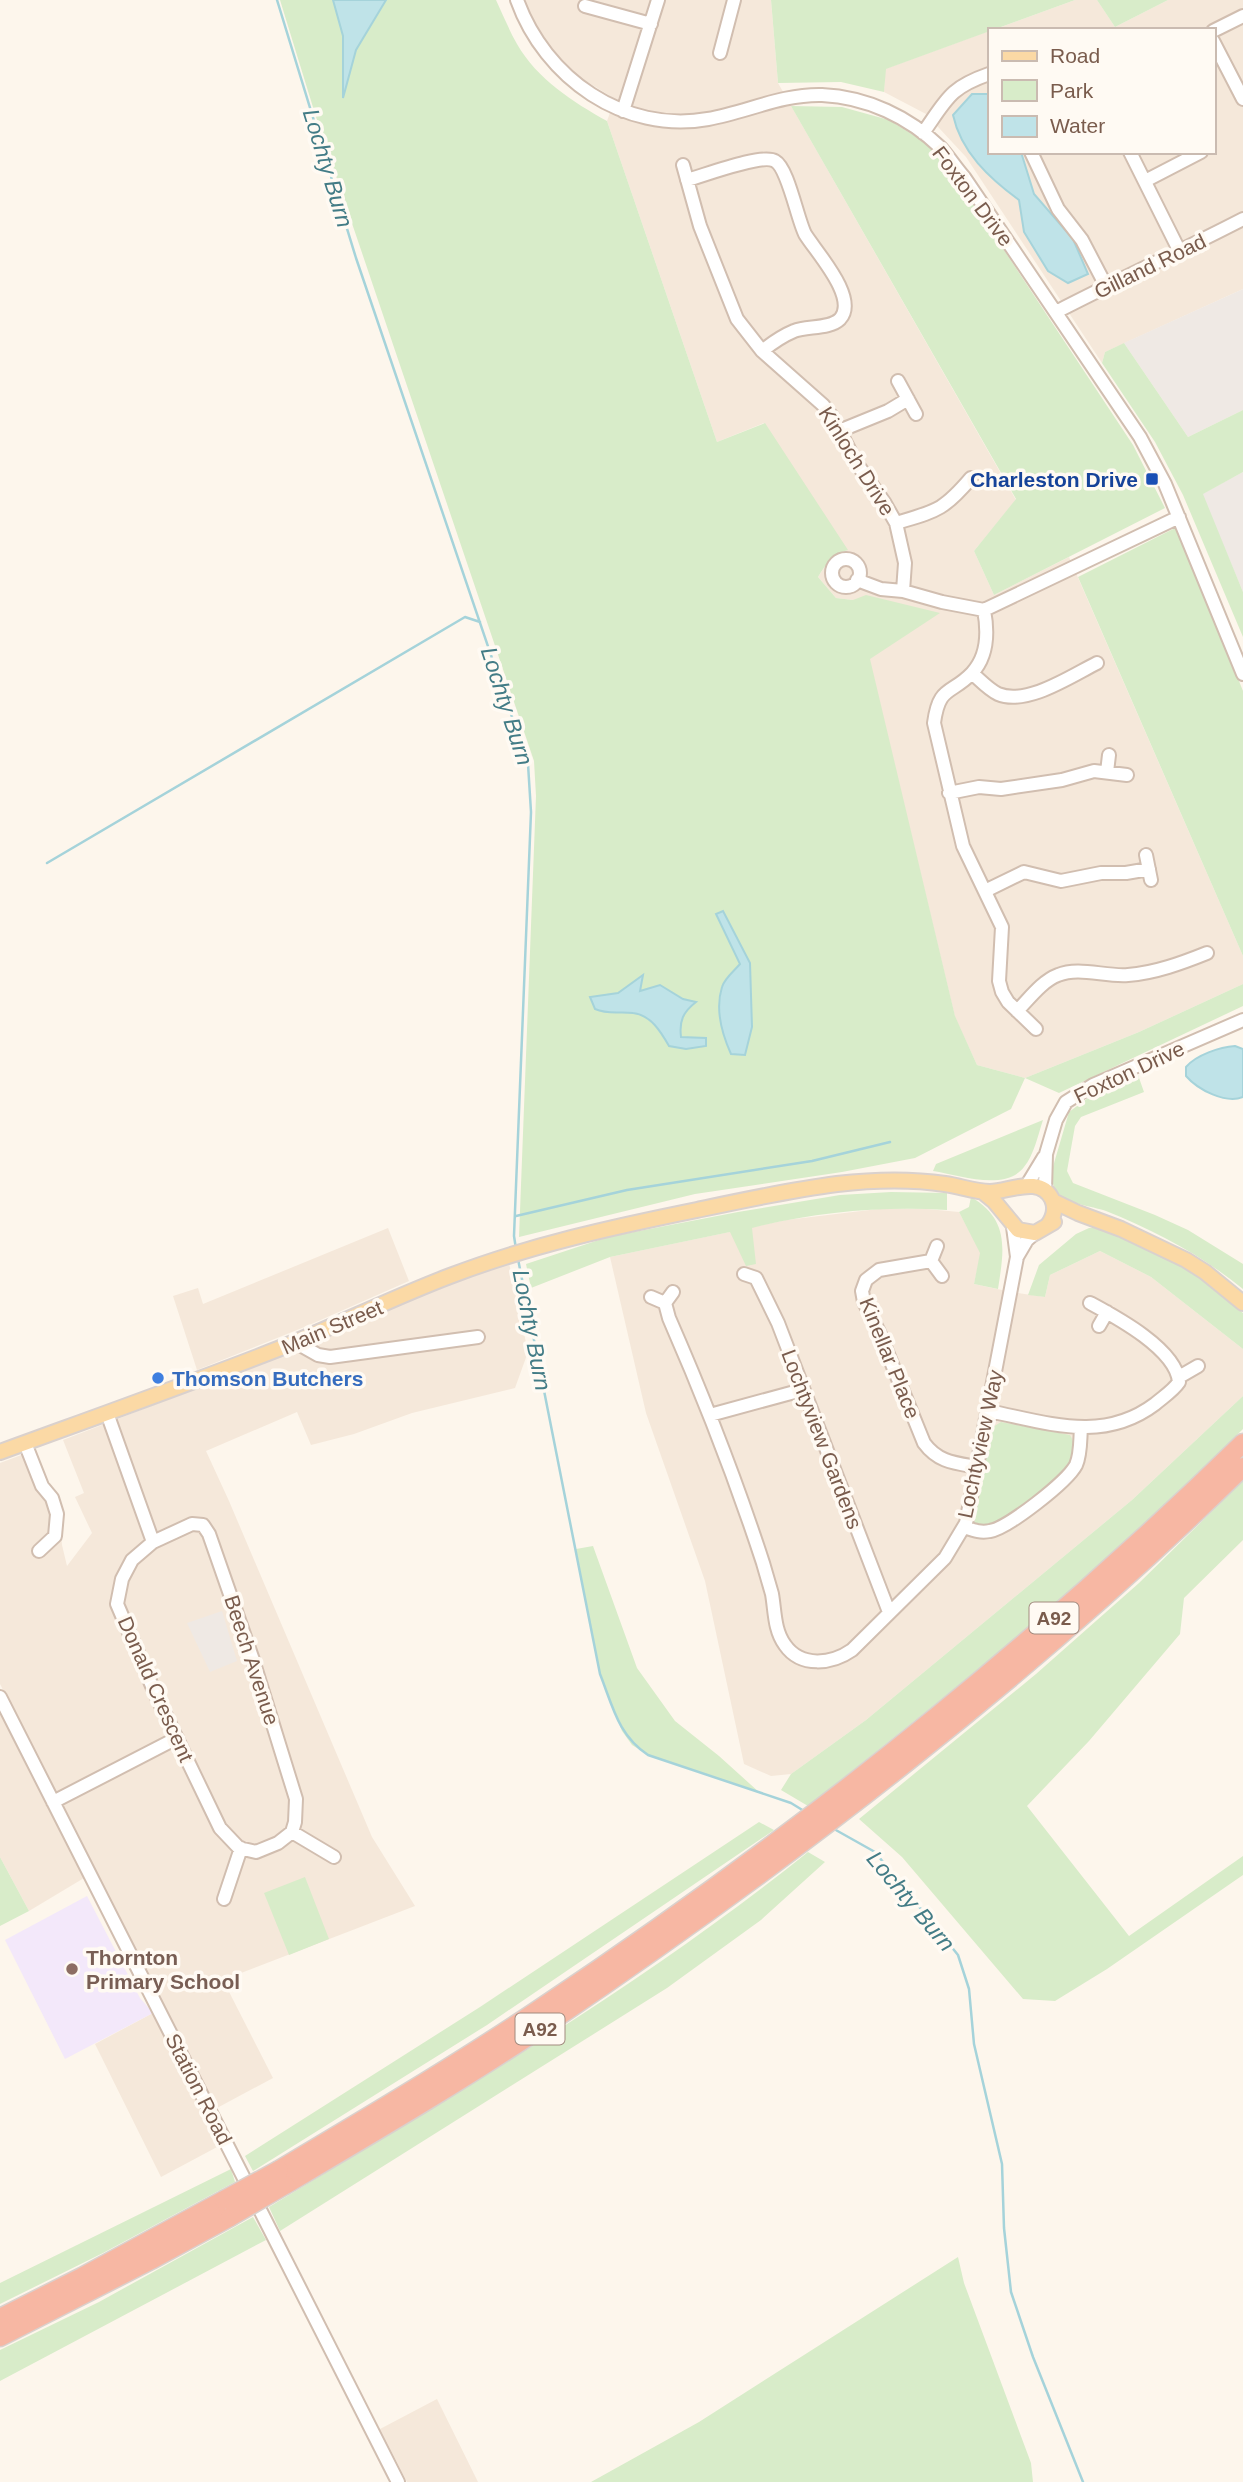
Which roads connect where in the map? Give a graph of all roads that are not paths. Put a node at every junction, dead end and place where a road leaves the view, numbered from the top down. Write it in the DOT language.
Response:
graph roads {
  1 [pos="517,0"];
  2 [pos="658,0"];
  3 [pos="734,0"];
  4 [pos="584,7"];
  5 [pos="1243,16"];
  6 [pos="651,24"];
  7 [pos="1215,30"];
  8 [pos="1215,45"];
  9 [pos="720,52"];
  10 [pos="988,74"];
  11 [pos="1243,99"];
  12 [pos="623,111"];
  13 [pos="923,133"];
  14 [pos="1032,154"];
  15 [pos="1131,154"];
  16 [pos="1176,158"];
  17 [pos="682,165"];
  18 [pos="687,180"];
  19 [pos="1144,181"];
  20 [pos="1243,219"];
  21 [pos="1179,250"];
  22 [pos="1106,286"];
  23 [pos="1056,312"];
  24 [pos="762,351"];
  25 [pos="898,381"];
  26 [pos="908,399"];
  27 [pos="916,414"];
  28 [pos="839,431"];
  29 [pos="971,478"];
  30 [pos="1179,517"];
  31 [pos="896,523"];
  32 [pos="858,580"];
  33 [pos="904,591"];
  34 [pos="984,610"];
  35 [pos="1097,663"];
  36 [pos="972,673"];
  37 [pos="1243,674"];
  38 [pos="1109,755"];
  39 [pos="1107,772"];
  40 [pos="1127,775"];
  41 [pos="949,793"];
  42 [pos="1146,855"];
  43 [pos="985,891"];
  44 [pos="1207,953"];
  45 [pos="1017,1011"];
  46 [pos="1243,1020"];
  47 [pos="1036,1029"];
  48 [pos="1046,1154"];
  49 [pos="1021,1187"];
  50 [pos="983,1192"];
  51 [pos="1049,1195"];
  52 [pos="1078,1213"];
  53 [pos="1010,1223"];
  54 [pos="1042,1229"];
  55 [pos="937,1246"];
  56 [pos="1017,1257"];
  57 [pos="931,1261"];
  58 [pos="755,1274"];
  59 [pos="942,1276"];
  60 [pos="651,1297"];
  61 [pos="1090,1303"];
  62 [pos="1243,1303"];
  63 [pos="1107,1312"];
  64 [pos="1099,1326"];
  65 [pos="478,1337"];
  66 [pos="295,1342"];
  67 [pos="1198,1366"];
  68 [pos="1179,1377"];
  69 [pos="802,1390"];
  70 [pos="988,1411"];
  71 [pos="107,1413"];
  72 [pos="710,1415"];
  73 [pos="1081,1427"];
  74 [pos="25,1443"];
  75 [pos="1243,1443"];
  76 [pos="0,1452"];
  77 [pos="977,1467"];
  78 [pos="1243,1467"];
  79 [pos="964,1527"];
  80 [pos="153,1542"];
  81 [pos="38,1551"];
  82 [pos="889,1612"];
  83 [pos="0,1697"];
  84 [pos="177,1738"];
  85 [pos="860,1789"];
  86 [pos="53,1802"];
  87 [pos="292,1832"];
  88 [pos="241,1848"];
  89 [pos="334,1857"];
  90 [pos="224,1899"];
  91 [pos="227,2208"];
  92 [pos="0,2318"];
  93 [pos="0,2337"];
  94 [pos="398,2482"];
  1 -- 12 [label="street, Foxton Drive"];
  2 -- 6 [label="street"];
  3 -- 9 [label="street"];
  4 -- 6 [label="street"];
  5 -- 7 [label="street"];
  6 -- 12 [label="street"];
  8 -- 11 [label="street"];
  10 -- 13 [label="street"];
  12 -- 13 [label="street, Foxton Drive"];
  13 -- 23 [label="street, Foxton Drive"];
  14 -- 22 [label="street"];
  15 -- 19 [label="street"];
  16 -- 19 [label="street"];
  17 -- 18 [label="street, Kinloch Drive"];
  18 -- 24 [label="street, Kinloch Drive"];
  18 -- 24 [label="street"];
  19 -- 21 [label="street"];
  20 -- 21 [label="street, Gilland Road"];
  21 -- 22 [label="street, Gilland Road"];
  22 -- 23 [label="street, Gilland Road"];
  23 -- 30 [label="street, Foxton Drive"];
  24 -- 28 [label="street, Kinloch Drive"];
  25 -- 26 [label="street"];
  26 -- 27 [label="street"];
  26 -- 28 [label="street"];
  28 -- 31 [label="street, Kinloch Drive"];
  29 -- 31 [label="street"];
  30 -- 34 [label="street"];
  30 -- 37 [label="street, Foxton Drive"];
  31 -- 33 [label="street, Kinloch Drive"];
  32 -- 33 [label="street"];
  33 -- 34 [label="street"];
  34 -- 36 [label="street"];
  35 -- 36 [label="street"];
  36 -- 41 [label="street"];
  38 -- 39 [label="street"];
  39 -- 40 [label="street"];
  39 -- 41 [label="street"];
  41 -- 43 [label="street"];
  42 -- 43 [label="street"];
  43 -- 45 [label="street"];
  44 -- 45 [label="street"];
  45 -- 47 [label="street"];
  46 -- 48 [label="street, Foxton Drive"];
  48 -- 49 [label="street, Foxton Drive"];
  48 -- 51 [label="street, Foxton Drive"];
  49 -- 50 [label="main road, Main Street"];
  49 -- 51 [label="main road"];
  49 -- 53 [label="main road"];
  50 -- 53 [label="main road"];
  50 -- 66 [label="main road, Main Street"];
  51 -- 52 [label="main road"];
  51 -- 54 [label="main road"];
  52 -- 54 [label="main road"];
  52 -- 62 [label="main road"];
  53 -- 54 [label="main road"];
  53 -- 56 [label="street, Lochtyview Way"];
  54 -- 56 [label="street, Lochtyview Way"];
  55 -- 57 [label="street"];
  56 -- 70 [label="street, Lochtyview Way"];
  57 -- 59 [label="street"];
  57 -- 77 [label="street, Kinellar Place"];
  58 -- 69 [label="street, Lochtyview Gardens"];
  60 -- 72 [label="street, Lochtyview Way"];
  61 -- 63 [label="street"];
  63 -- 64 [label="street"];
  63 -- 68 [label="street"];
  65 -- 66 [label="street"];
  66 -- 71 [label="main road, Main Street"];
  67 -- 68 [label="street"];
  68 -- 73 [label="street"];
  69 -- 72 [label="street"];
  69 -- 82 [label="street, Lochtyview Gardens"];
  70 -- 73 [label="street"];
  70 -- 77 [label="street, Lochtyview Way"];
  71 -- 74 [label="main road, Main Street"];
  71 -- 80 [label="street"];
  72 -- 82 [label="street, Lochtyview Way"];
  73 -- 79 [label="street"];
  74 -- 76 [label="main road, Main Street"];
  74 -- 81 [label="street"];
  75 -- 85 [label="highway, A92"];
  77 -- 79 [label="street, Lochtyview Way"];
  78 -- 85 [label="highway, A92"];
  79 -- 82 [label="street, Lochtyview Way"];
  80 -- 84 [label="street, Donald Crescent"];
  80 -- 87 [label="street, Beech Avenue"];
  83 -- 86 [label="street, Station Road"];
  84 -- 86 [label="street"];
  84 -- 88 [label="street, Donald Crescent"];
  85 -- 91 [label="highway, A92, bridge"];
  86 -- 94 [label="street, Station Road"];
  87 -- 88 [label="street"];
  87 -- 89 [label="street"];
  88 -- 90 [label="street"];
  91 -- 92 [label="highway, A92"];
  91 -- 93 [label="highway, A92"];
}
